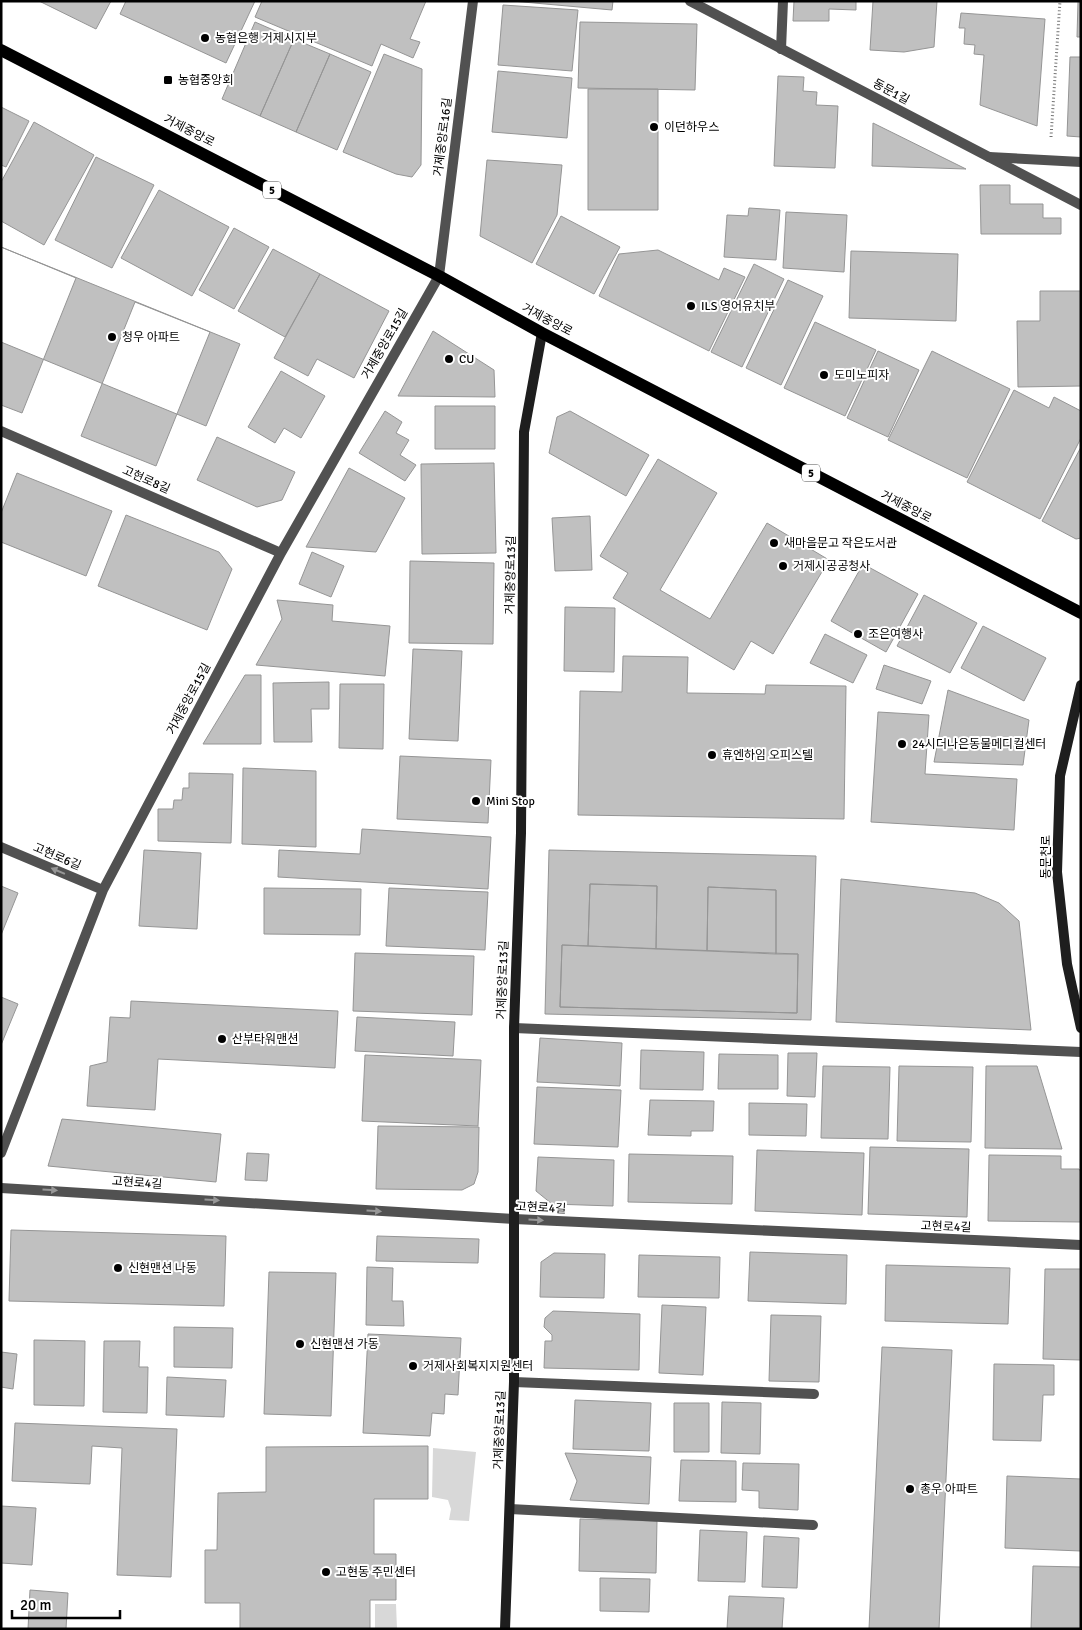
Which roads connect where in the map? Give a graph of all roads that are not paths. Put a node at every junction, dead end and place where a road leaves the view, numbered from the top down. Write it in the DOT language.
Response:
graph roads {
  1 [pos="473,1"];
  2 [pos="690,1"];
  3 [pos="782,1"];
  4 [pos="781,49"];
  5 [pos="1,50"];
  6 [pos="988,157"];
  7 [pos="1081,162"];
  8 [pos="1081,205"];
  9 [pos="439,276"];
  10 [pos="542,333"];
  11 [pos="1,431"];
  12 [pos="281,553"];
  13 [pos="1081,613"];
  14 [pos="1081,686"];
  15 [pos="1,847"];
  16 [pos="103,890"];
  17 [pos="514,1028"];
  18 [pos="1081,1028"];
  19 [pos="1081,1052"];
  20 [pos="1,1153"];
  21 [pos="1,1188"];
  22 [pos="514,1219"];
  23 [pos="1081,1244"];
  24 [pos="514,1382"];
  25 [pos="814,1394"];
  26 [pos="510,1509"];
  27 [pos="813,1525"];
  28 [pos="505,1629"];
  1 -- 9 [label="street, 거제중앙로16길"];
  2 -- 4 [label="street, 동문1길"];
  3 -- 4 [label="street"];
  4 -- 6 [label="street, 동문1길"];
  5 -- 9 [label="main road, 거제중앙로 / 5"];
  6 -- 7 [label="street"];
  6 -- 8 [label="street, 동문1길"];
  9 -- 10 [label="main road, 거제중앙로 / 5"];
  9 -- 12 [label="street, 거제중앙로15길"];
  10 -- 13 [label="main road, 거제중앙로 / 5"];
  10 -- 17 [label="street, 거제중앙로13길"];
  11 -- 12 [label="street, 고현로8길"];
  12 -- 16 [label="street, 거제중앙로15길"];
  14 -- 18 [label="street, 동문천로"];
  16 -- 15 [label="street, 고현로6길, one-way"];
  16 -- 20 [label="street, 거제중앙로15길"];
  17 -- 19 [label="street"];
  17 -- 22 [label="street, 거제중앙로13길"];
  21 -- 22 [label="street, 고현로4길, one-way"];
  22 -- 23 [label="street, 고현로4길, one-way"];
  22 -- 24 [label="street, 거제중앙로13길"];
  24 -- 25 [label="street"];
  24 -- 26 [label="street, 거제중앙로13길"];
  26 -- 27 [label="street"];
  26 -- 28 [label="street, 거제중앙로13길"];
}
